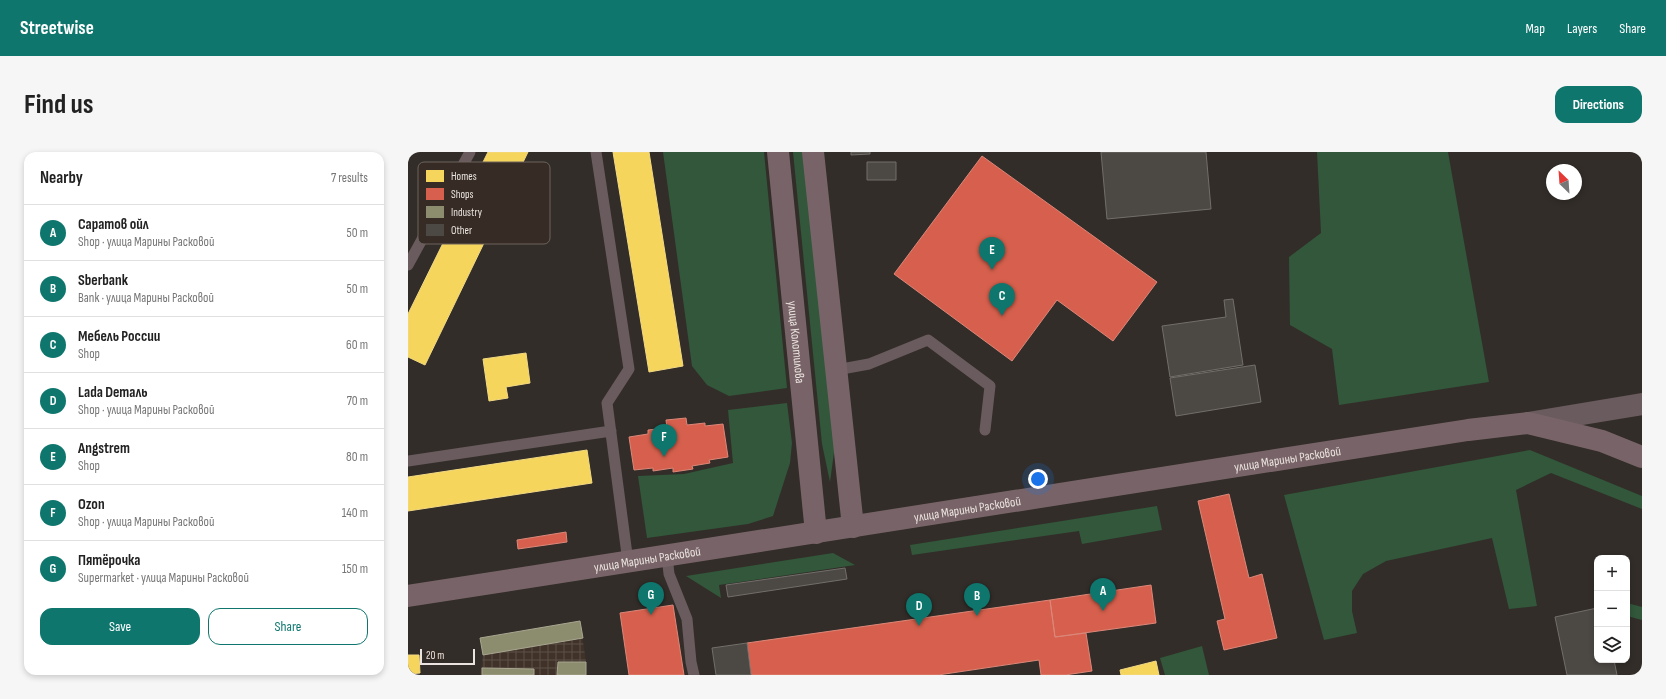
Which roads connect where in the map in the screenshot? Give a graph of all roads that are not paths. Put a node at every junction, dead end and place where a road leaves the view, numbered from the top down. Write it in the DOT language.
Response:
graph roads {
  1 [pos="470,152"];
  2 [pos="596,152"];
  3 [pos="778,152"];
  4 [pos="813,152"];
  5 [pos="465,162"];
  6 [pos="420,244"];
  7 [pos="408,265"];
  8 [pos="836,370"];
  9 [pos="1642,404"];
  10 [pos="1528,423"];
  11 [pos="985,430"];
  12 [pos="611,431"];
  13 [pos="1642,457"];
  14 [pos="408,461"];
  15 [pos="853,527"];
  16 [pos="816,533"];
  17 [pos="668,556"];
  18 [pos="628,562"];
  19 [pos="408,596"];
  20 [pos="694,675"];
  1 -- 5 [label="lane"];
  2 -- 12 [label="lane"];
  3 -- 16 [label="main road, улица Колотилова"];
  4 -- 8 [label="main road"];
  6 -- 7 [label="lane"];
  8 -- 11 [label="lane"];
  8 -- 15 [label="main road"];
  9 -- 10 [label="street"];
  10 -- 13 [label="main road, улица Марины Расковой"];
  10 -- 15 [label="main road, улица Марины Расковой"];
  12 -- 14 [label="lane"];
  12 -- 18 [label="lane"];
  15 -- 16 [label="main road, улица Марины Расковой"];
  16 -- 17 [label="main road, улица Марины Расковой"];
  17 -- 18 [label="main road, улица Марины Расковой"];
  17 -- 20 [label="lane"];
  18 -- 19 [label="main road, улица Марины Расковой"];
}
